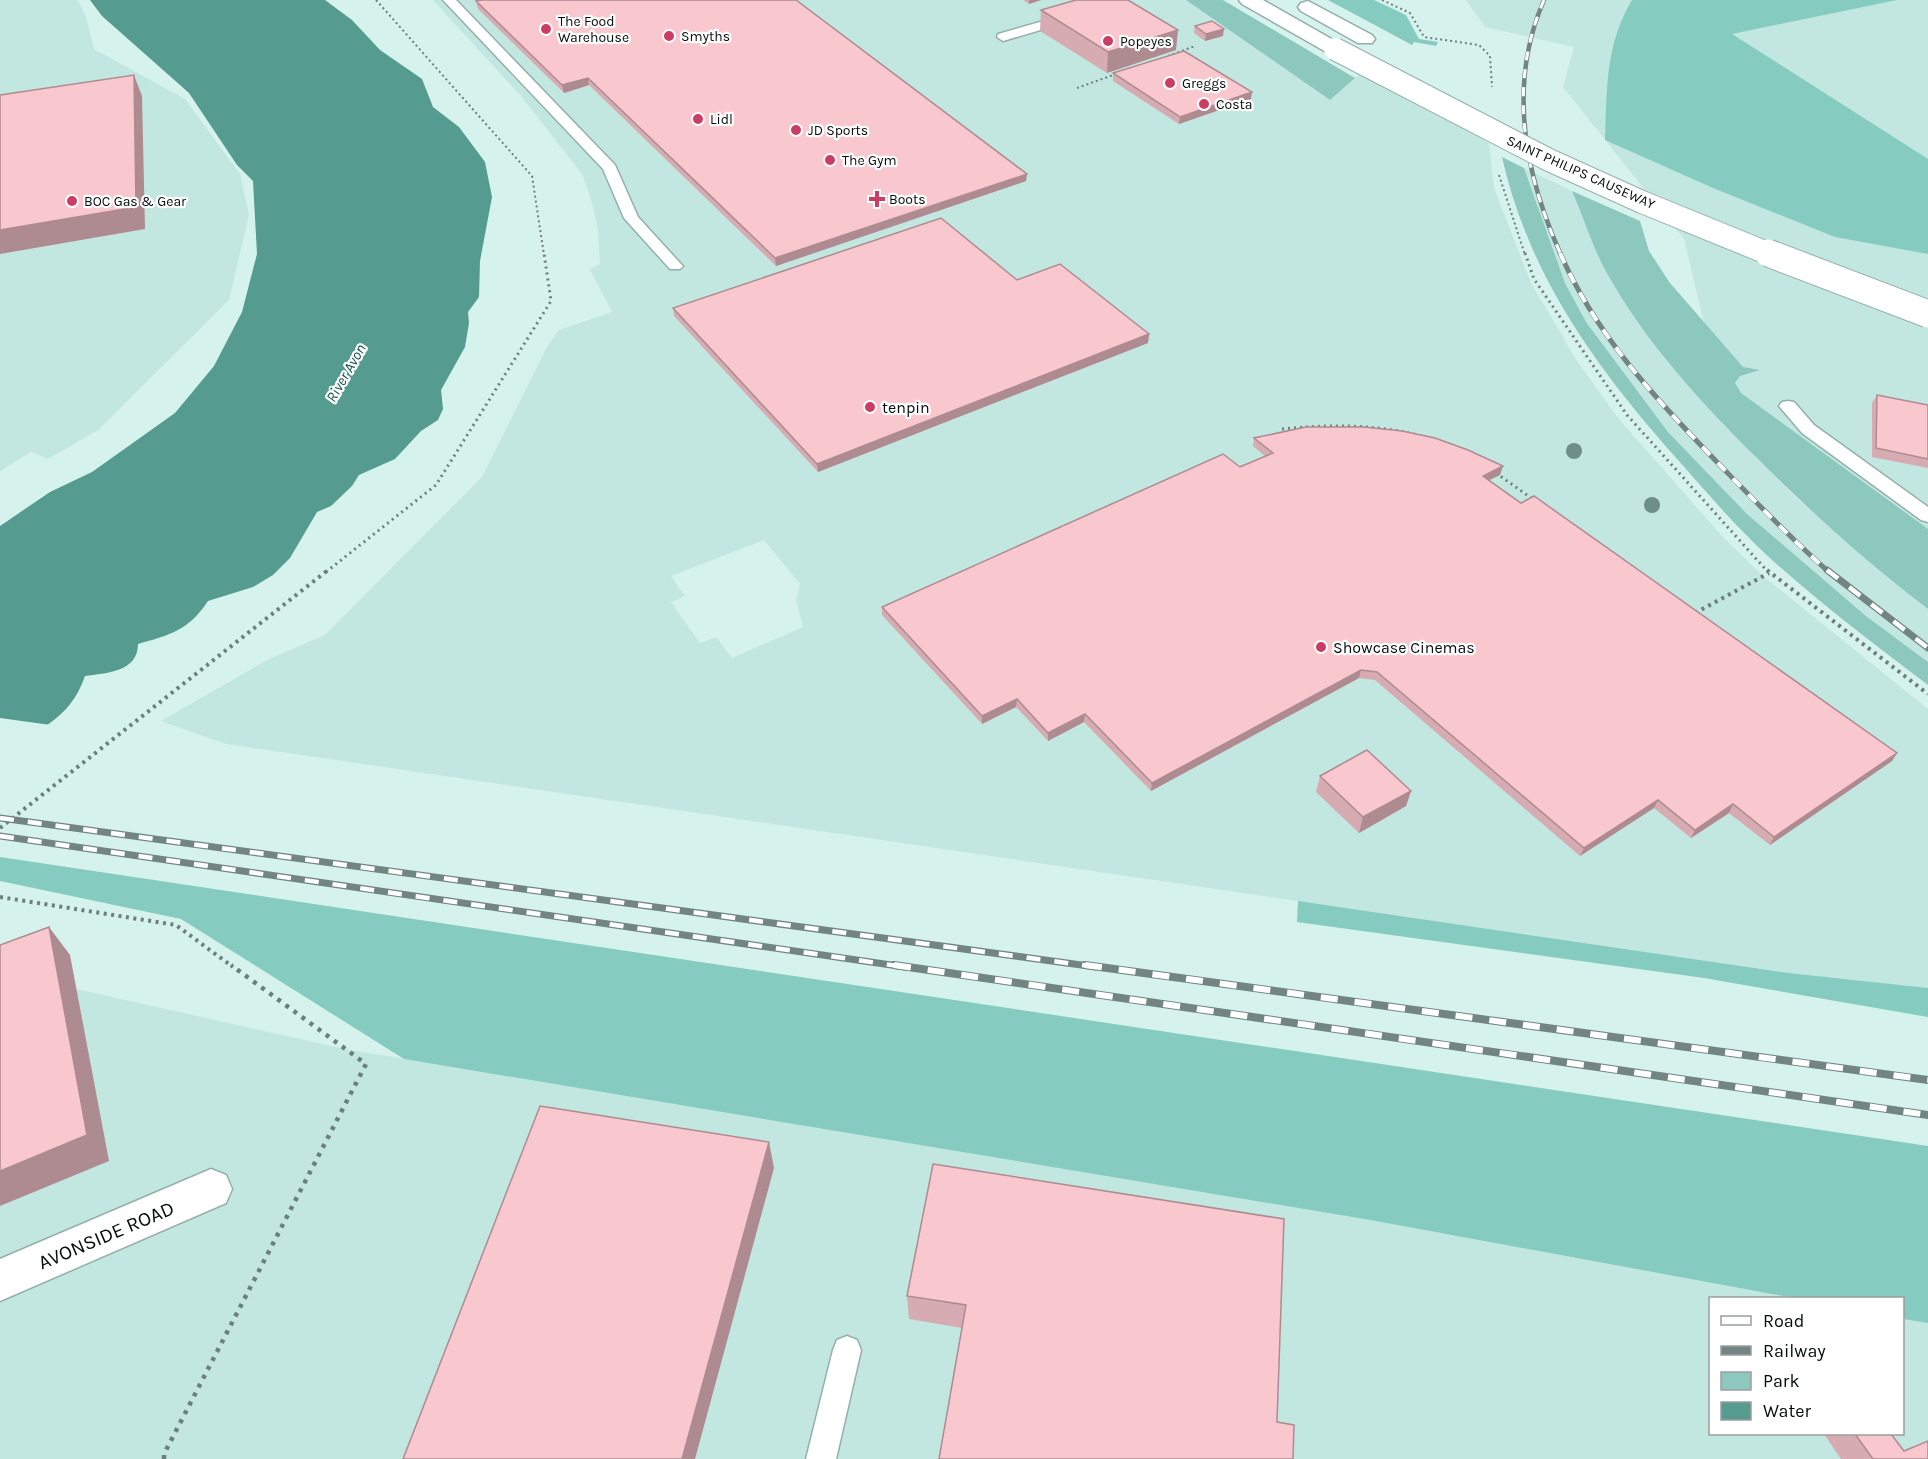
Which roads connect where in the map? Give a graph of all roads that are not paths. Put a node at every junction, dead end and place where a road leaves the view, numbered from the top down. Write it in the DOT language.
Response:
graph roads {
  1 [pos="449,0"];
  2 [pos="1104,0"];
  3 [pos="1249,0"];
  4 [pos="1296,0"];
  5 [pos="1003,38"];
  6 [pos="1613,165"];
  7 [pos="1826,252"];
  8 [pos="675,266"];
  9 [pos="1928,291"];
  10 [pos="1928,314"];
  11 [pos="1788,406"];
  12 [pos="1928,516"];
  13 [pos="212,1189"];
  14 [pos="0,1280"];
  15 [pos="847,1350"];
  16 [pos="821,1459"];
  1 -- 8 [label="lane"];
  2 -- 5 [label="lane"];
  3 -- 10 [label="main road, SAINT PHILIPS CAUSEWAY, bridge"];
  4 -- 6 [label="main road, SAINT PHILIPS CAUSEWAY"];
  7 -- 9 [label="main road"];
  11 -- 12 [label="lane"];
  13 -- 14 [label="main road, AVONSIDE ROAD"];
  15 -- 16 [label="lane"];
}
